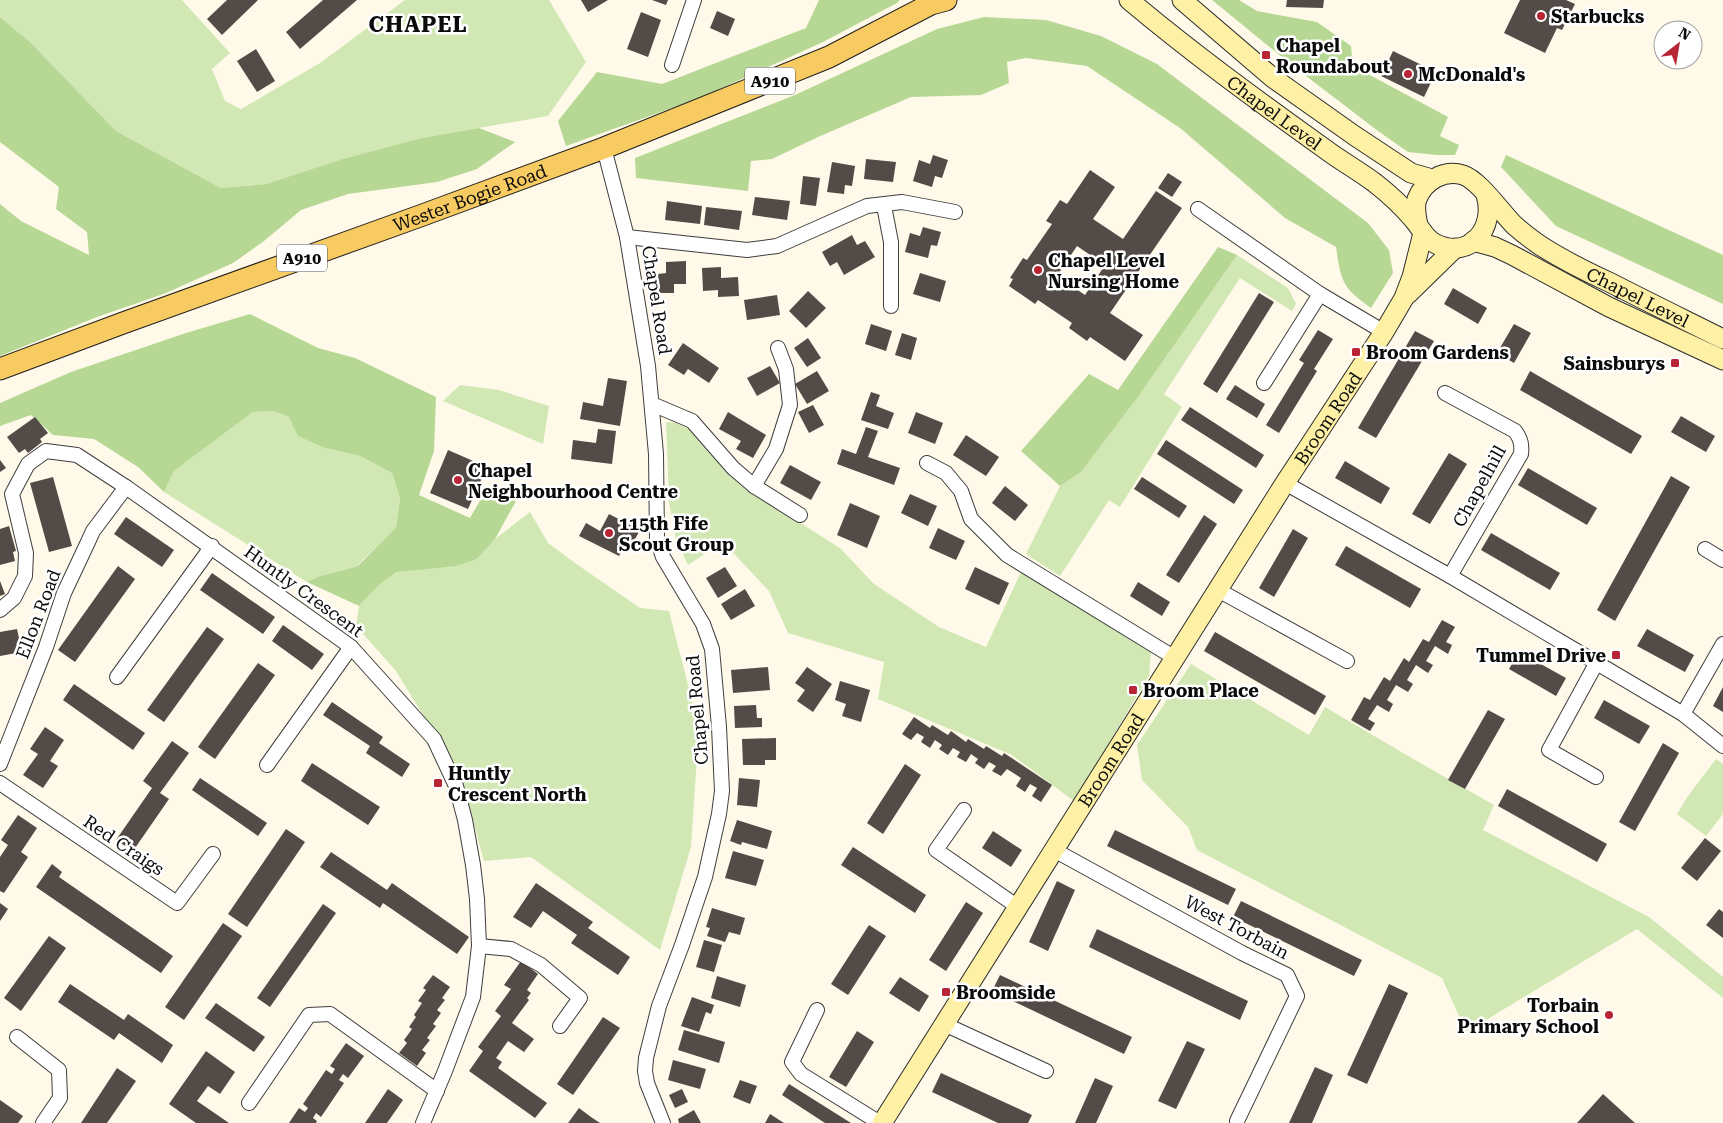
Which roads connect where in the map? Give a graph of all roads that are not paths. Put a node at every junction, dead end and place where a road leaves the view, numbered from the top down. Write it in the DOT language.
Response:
graph roads {
  1 [pos="694,0"];
  2 [pos="1129,0"];
  3 [pos="1182,0"];
  4 [pos="937,1"];
  5 [pos="672,65"];
  6 [pos="604,148"];
  7 [pos="1432,180"];
  8 [pos="1486,195"];
  9 [pos="884,206"];
  10 [pos="1198,209"];
  11 [pos="955,212"];
  12 [pos="1420,229"];
  13 [pos="627,237"];
  14 [pos="1473,241"];
  15 [pos="1455,248"];
  16 [pos="1320,294"];
  17 [pos="1404,298"];
  18 [pos="892,306"];
  19 [pos="1384,332"];
  20 [pos="1723,338"];
  21 [pos="778,348"];
  22 [pos="1723,360"];
  23 [pos="0,369"];
  24 [pos="1264,383"];
  25 [pos="1445,393"];
  26 [pos="652,404"];
  27 [pos="927,463"];
  28 [pos="1285,484"];
  29 [pos="754,486"];
  30 [pos="126,487"];
  31 [pos="6,493"];
  32 [pos="800,515"];
  33 [pos="212,546"];
  34 [pos="1705,548"];
  35 [pos="1723,560"];
  36 [pos="1450,576"];
  37 [pos="1218,590"];
  38 [pos="0,610"];
  39 [pos="1723,644"];
  40 [pos="351,647"];
  41 [pos="1175,658"];
  42 [pos="1348,661"];
  43 [pos="1596,662"];
  44 [pos="117,677"];
  45 [pos="1683,714"];
  46 [pos="1723,746"];
  47 [pos="0,764"];
  48 [pos="268,765"];
  49 [pos="1596,777"];
  50 [pos="0,783"];
  51 [pos="964,810"];
  52 [pos="1054,850"];
  53 [pos="213,854"];
  54 [pos="1018,907"];
  55 [pos="479,946"];
  56 [pos="817,1010"];
  57 [pos="944,1024"];
  58 [pos="560,1026"];
  59 [pos="17,1037"];
  60 [pos="1046,1070"];
  61 [pos="437,1090"];
  62 [pos="249,1103"];
  63 [pos="1237,1121"];
  64 [pos="44,1123"];
  65 [pos="423,1123"];
  66 [pos="663,1123"];
  67 [pos="881,1123"];
  1 -- 5 [label="street"];
  2 -- 12 [label="main road, Chapel Level"];
  3 -- 7 [label="main road, Chapel Level"];
  4 -- 6 [label="main road, Wester Bogie Road / A910"];
  6 -- 13 [label="street, Chapel Road"];
  6 -- 23 [label="main road, Wester Bogie Road / A910"];
  7 -- 8 [label="main road, Chapel Level"];
  7 -- 12 [label="main road"];
  8 -- 14 [label="main road"];
  8 -- 20 [label="main road, Chapel Level"];
  9 -- 11 [label="street"];
  9 -- 13 [label="street"];
  9 -- 18 [label="street"];
  10 -- 16 [label="street"];
  12 -- 15 [label="main road, Chapel Level"];
  12 -- 17 [label="main road, Broom Road"];
  13 -- 26 [label="street, Chapel Road"];
  14 -- 15 [label="main road"];
  14 -- 22 [label="main road, Chapel Level"];
  15 -- 17 [label="main road, Broom Road"];
  16 -- 19 [label="street"];
  16 -- 24 [label="street"];
  17 -- 19 [label="main road, Broom Road"];
  19 -- 28 [label="main road, Broom Road"];
  21 -- 29 [label="street"];
  25 -- 36 [label="street, Chapelhill"];
  26 -- 29 [label="street"];
  26 -- 66 [label="street, Chapel Road"];
  27 -- 41 [label="street"];
  28 -- 36 [label="street"];
  28 -- 37 [label="main road, Broom Road"];
  29 -- 32 [label="street"];
  30 -- 31 [label="street, Huntly Crescent"];
  30 -- 33 [label="street, Huntly Crescent"];
  30 -- 47 [label="street, Ellon Road"];
  31 -- 38 [label="street"];
  33 -- 40 [label="street, Huntly Crescent"];
  33 -- 44 [label="street"];
  34 -- 35 [label="street"];
  36 -- 43 [label="street"];
  37 -- 41 [label="main road, Broom Road"];
  37 -- 42 [label="street"];
  39 -- 45 [label="street"];
  40 -- 48 [label="street"];
  40 -- 55 [label="street, Huntly Crescent"];
  41 -- 52 [label="main road, Broom Road"];
  43 -- 45 [label="street"];
  43 -- 49 [label="street"];
  45 -- 46 [label="street"];
  50 -- 53 [label="street, Red Craigs"];
  51 -- 54 [label="street"];
  52 -- 54 [label="main road, Broom Road"];
  52 -- 63 [label="street, West Torbain"];
  54 -- 57 [label="main road, Broom Road"];
  55 -- 58 [label="street"];
  55 -- 61 [label="street, Huntly Crescent"];
  56 -- 67 [label="street"];
  57 -- 60 [label="street"];
  57 -- 67 [label="main road, Broom Road"];
  59 -- 64 [label="street"];
  61 -- 62 [label="street"];
  61 -- 65 [label="street, Huntly Crescent"];
}
